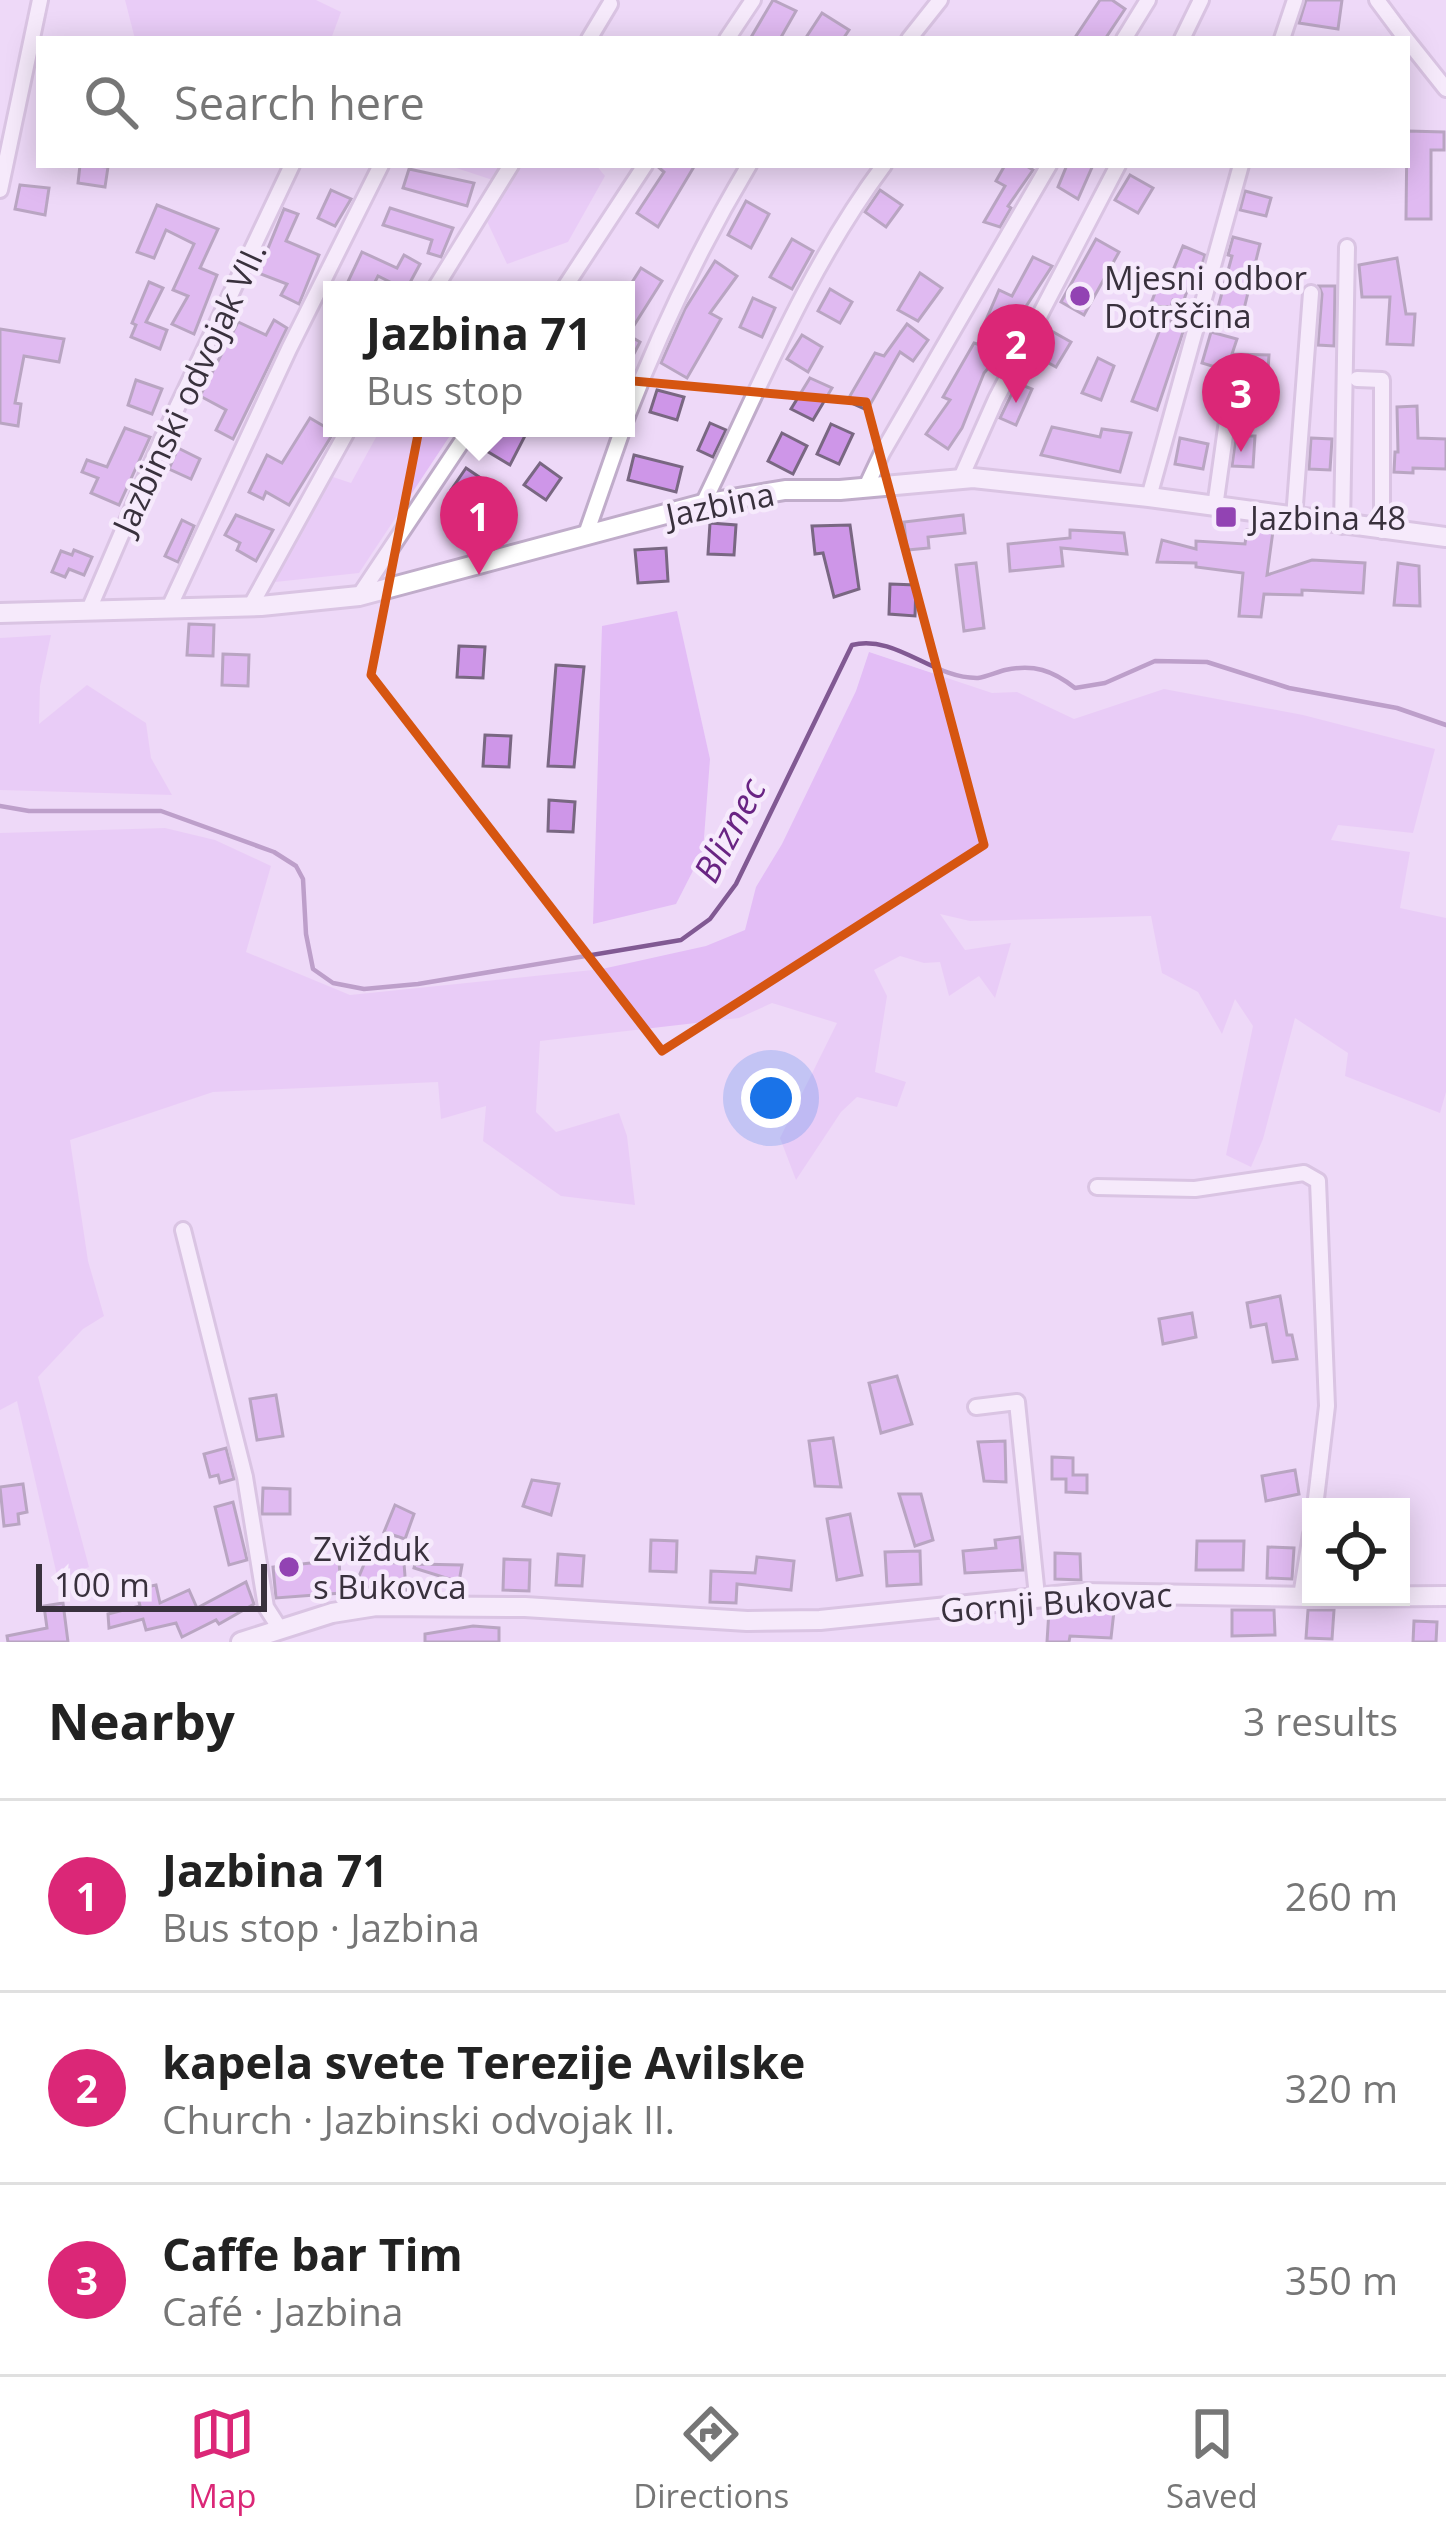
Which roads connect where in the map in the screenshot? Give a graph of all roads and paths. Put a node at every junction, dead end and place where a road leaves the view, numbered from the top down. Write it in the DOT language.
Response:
graph roads {
  1 [pos="40,0"];
  2 [pos="753,0"];
  3 [pos="940,0"];
  4 [pos="1148,0"];
  5 [pos="1201,0"];
  6 [pos="1295,0"];
  7 [pos="1377,0"];
  8 [pos="610,4"];
  9 [pos="591,36"];
  10 [pos="730,36"];
  11 [pos="911,36"];
  12 [pos="1126,36"];
  13 [pos="1183,36"];
  14 [pos="1283,36"];
  15 [pos="1405,36"];
  16 [pos="1410,43"];
  17 [pos="1446,89"];
  18 [pos="291,168"];
  19 [pos="380,168"];
  20 [pos="509,168"];
  21 [pos="643,168"];
  22 [pos="747,168"];
  23 [pos="882,168"];
  24 [pos="1047,168"];
  25 [pos="1116,168"];
  26 [pos="1239,168"];
  27 [pos="0,190"];
  28 [pos="1347,248"];
  29 [pos="323,281"];
  30 [pos="323,281"];
  31 [pos="440,281"];
  32 [pos="569,281"];
  33 [pos="1311,292"];
  34 [pos="1357,379"];
  35 [pos="1231,392"];
  36 [pos="635,396"];
  37 [pos="344,437"];
  38 [pos="465,437"];
  39 [pos="619,437"];
  40 [pos="960,480"];
  41 [pos="866,488"];
  42 [pos="1149,497"];
  43 [pos="703,504"];
  44 [pos="1215,507"];
  45 [pos="1294,518"];
  46 [pos="1342,526"];
  47 [pos="1382,531"];
  48 [pos="585,537"];
  49 [pos="1446,537"];
  50 [pos="359,596"];
  51 [pos="250,607"];
  52 [pos="168,610"];
  53 [pos="88,612"];
  54 [pos="0,613"];
  55 [pos="1097,1187"];
  56 [pos="183,1230"];
  57 [pos="976,1407"];
  58 [pos="1316,1498"];
  59 [pos="1037,1596"];
  60 [pos="1410,1596"];
  61 [pos="1446,1596"];
  62 [pos="1302,1597"];
  63 [pos="284,1636"];
  64 [pos="241,1642"];
  1 -- 27 [label="street"];
  2 -- 10 [label="street"];
  3 -- 11 [label="street"];
  4 -- 12 [label="street"];
  5 -- 13 [label="street"];
  6 -- 14 [label="street"];
  7 -- 15 [label="street"];
  8 -- 9 [label="street"];
  16 -- 17 [label="street"];
  18 -- 53 [label="street, Jazbinski odvojak VII."];
  19 -- 29 [label="street"];
  20 -- 31 [label="street"];
  21 -- 32 [label="street"];
  22 -- 36 [label="street"];
  23 -- 43 [label="street"];
  24 -- 41 [label="street"];
  25 -- 40 [label="street"];
  26 -- 42 [label="street"];
  28 -- 46 [label="street"];
  30 -- 52 [label="street"];
  33 -- 45 [label="street"];
  34 -- 47 [label="street"];
  35 -- 44 [label="street"];
  37 -- 51 [label="street"];
  38 -- 50 [label="street"];
  39 -- 48 [label="street"];
  40 -- 41 [label="street, Jazbina"];
  40 -- 42 [label="street, Jazbina"];
  41 -- 43 [label="street, Jazbina"];
  42 -- 44 [label="street, Jazbina"];
  43 -- 48 [label="street, Jazbina"];
  44 -- 45 [label="street, Jazbina"];
  45 -- 46 [label="street, Jazbina"];
  46 -- 47 [label="street, Jazbina"];
  47 -- 49 [label="street, Jazbina"];
  48 -- 50 [label="street, Jazbina"];
  50 -- 51 [label="street, Jazbina"];
  51 -- 52 [label="street, Jazbina"];
  52 -- 53 [label="street, Jazbina"];
  53 -- 54 [label="street, Jazbina"];
  55 -- 58 [label="street"];
  56 -- 63 [label="street"];
  57 -- 59 [label="street"];
  59 -- 62 [label="street, Gornji Bukovac"];
  59 -- 63 [label="street, Gornji Bukovac"];
  60 -- 61 [label="street, Gornji Bukovac"];
  63 -- 64 [label="street, Gornji Bukovac"];
}
